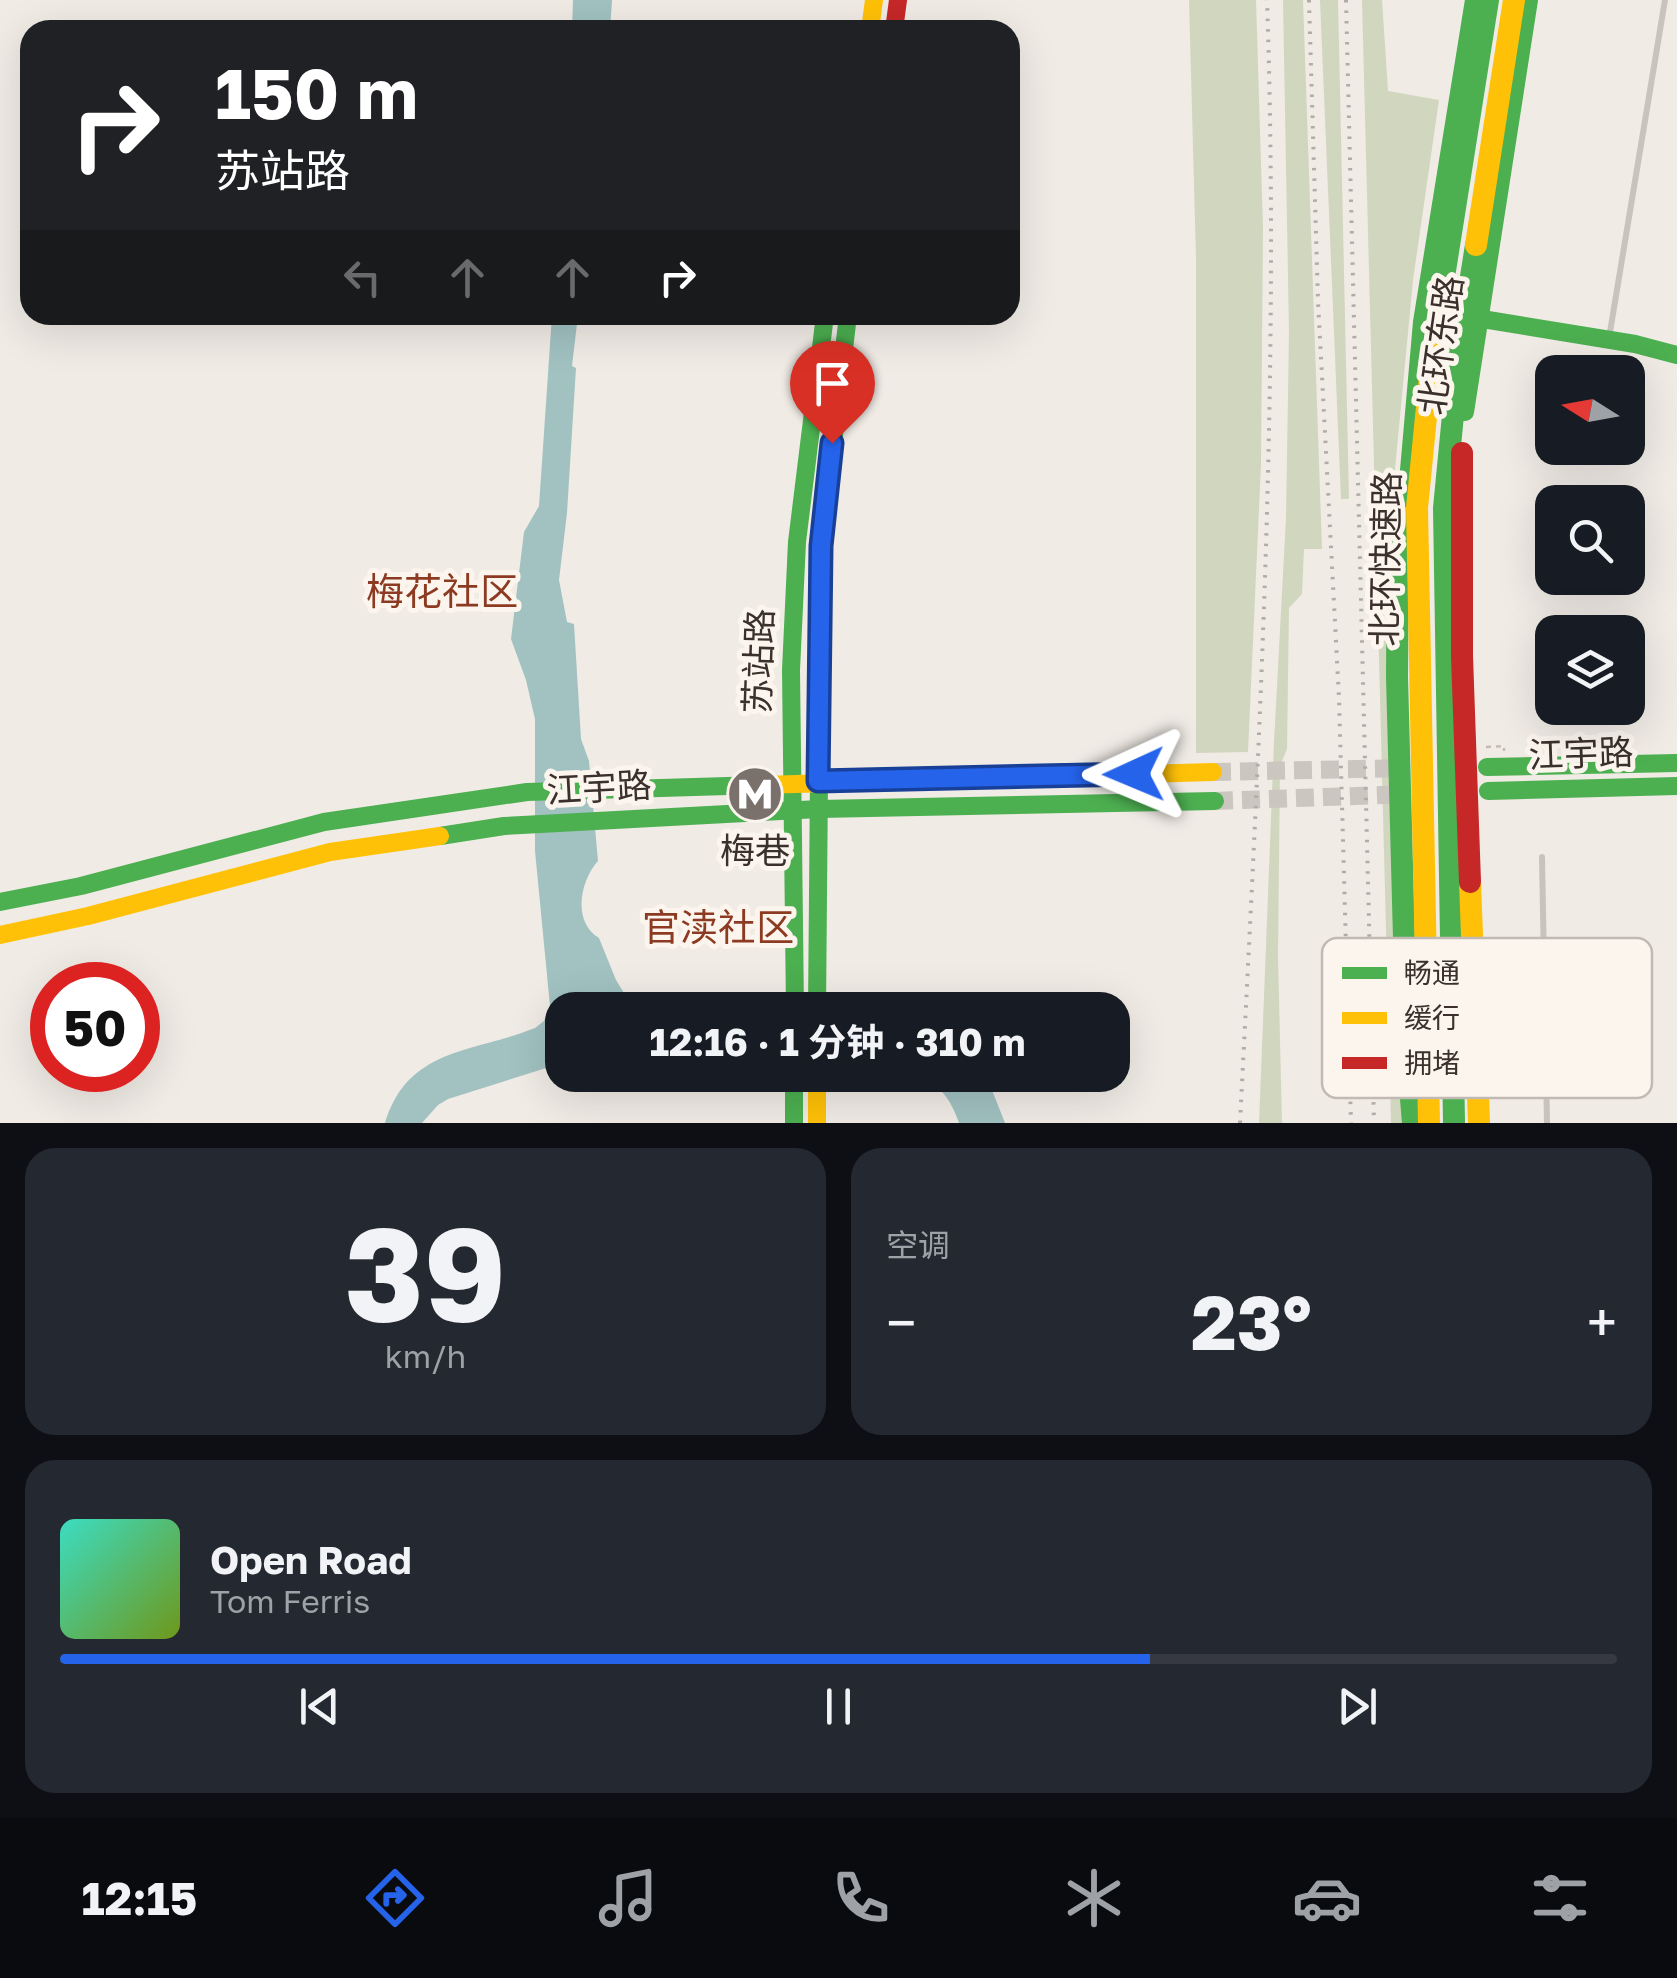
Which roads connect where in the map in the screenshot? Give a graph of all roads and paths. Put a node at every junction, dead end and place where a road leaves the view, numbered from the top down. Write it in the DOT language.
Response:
graph roads {
  1 [pos="1474,0"];
  2 [pos="1488,0"];
  3 [pos="1514,0"];
  4 [pos="1529,0"];
  5 [pos="1666,0"];
  6 [pos="1424,310"];
  7 [pos="1479,318"];
  8 [pos="824,325"];
  9 [pos="847,325"];
  10 [pos="1608,340"];
  11 [pos="1434,347"];
  12 [pos="1459,352"];
  13 [pos="1677,355"];
  14 [pos="1504,746"];
  15 [pos="1487,757"];
  16 [pos="1677,763"];
  17 [pos="1212,772"];
  18 [pos="818,781"];
  19 [pos="790,782"];
  20 [pos="1677,786"];
  21 [pos="1488,791"];
  22 [pos="1215,801"];
  23 [pos="819,809"];
  24 [pos="792,811"];
  25 [pos="1542,857"];
  26 [pos="0,902"];
  27 [pos="0,935"];
  28 [pos="1404,938"];
  29 [pos="1410,938"];
  30 [pos="1425,938"];
  31 [pos="1450,938"];
  32 [pos="1466,938"];
  33 [pos="1472,938"];
  34 [pos="1544,938"];
  35 [pos="794,992"];
  36 [pos="817,992"];
  37 [pos="804,1092"];
  38 [pos="808,1092"];
  39 [pos="1410,1098"];
  40 [pos="1413,1098"];
  41 [pos="1428,1098"];
  42 [pos="1454,1098"];
  43 [pos="1470,1098"];
  44 [pos="1478,1098"];
  45 [pos="1547,1098"];
  46 [pos="794,1123"];
  47 [pos="817,1123"];
  48 [pos="1413,1123"];
  49 [pos="1429,1123"];
  50 [pos="1454,1123"];
  51 [pos="1471,1123"];
  52 [pos="1479,1123"];
  53 [pos="1547,1123"];
  1 -- 6 [label="main road, 北环东路"];
  2 -- 11 [label="main road, 北环快速路, bridge"];
  3 -- 12 [label="main road, 北环快速路, bridge"];
  4 -- 7 [label="main road, 北环东路"];
  5 -- 10 [label="lane"];
  6 -- 7 [label="main road"];
  6 -- 29 [label="main road, 北环东路"];
  7 -- 10 [label="main road"];
  7 -- 32 [label="main road, 北环东路"];
  8 -- 19 [label="main road, 苏站路"];
  9 -- 18 [label="main road, 苏站路"];
  10 -- 13 [label="main road"];
  11 -- 28 [label="main road, bridge"];
  11 -- 30 [label="main road, 北环快速路, bridge"];
  12 -- 31 [label="main road, 北环快速路, bridge"];
  12 -- 33 [label="main road, bridge"];
  14 -- 15 [label="path"];
  15 -- 16 [label="main road, 江宇路"];
  17 -- 18 [label="main road, 江宇路"];
  18 -- 19 [label="main road, 江宇路"];
  18 -- 23 [label="main road, 苏站路"];
  19 -- 24 [label="main road, 苏站路"];
  19 -- 26 [label="main road, 江宇路"];
  20 -- 21 [label="main road, 江宇路"];
  22 -- 23 [label="main road, 江宇路"];
  23 -- 24 [label="main road, 江宇路"];
  23 -- 36 [label="main road, 苏站路"];
  24 -- 27 [label="main road, 江宇路"];
  24 -- 35 [label="main road, 苏站路"];
  25 -- 34 [label="lane"];
  37 -- 46 [label="main road"];
  38 -- 47 [label="main road"];
  39 -- 48 [label="main road, bridge"];
  40 -- 48 [label="main road, 北环东路"];
  41 -- 49 [label="main road, 北环快速路, bridge"];
  42 -- 50 [label="main road, 北环快速路, bridge"];
  43 -- 51 [label="main road, 北环东路"];
  44 -- 52 [label="main road, bridge"];
  45 -- 53 [label="lane"];
}
